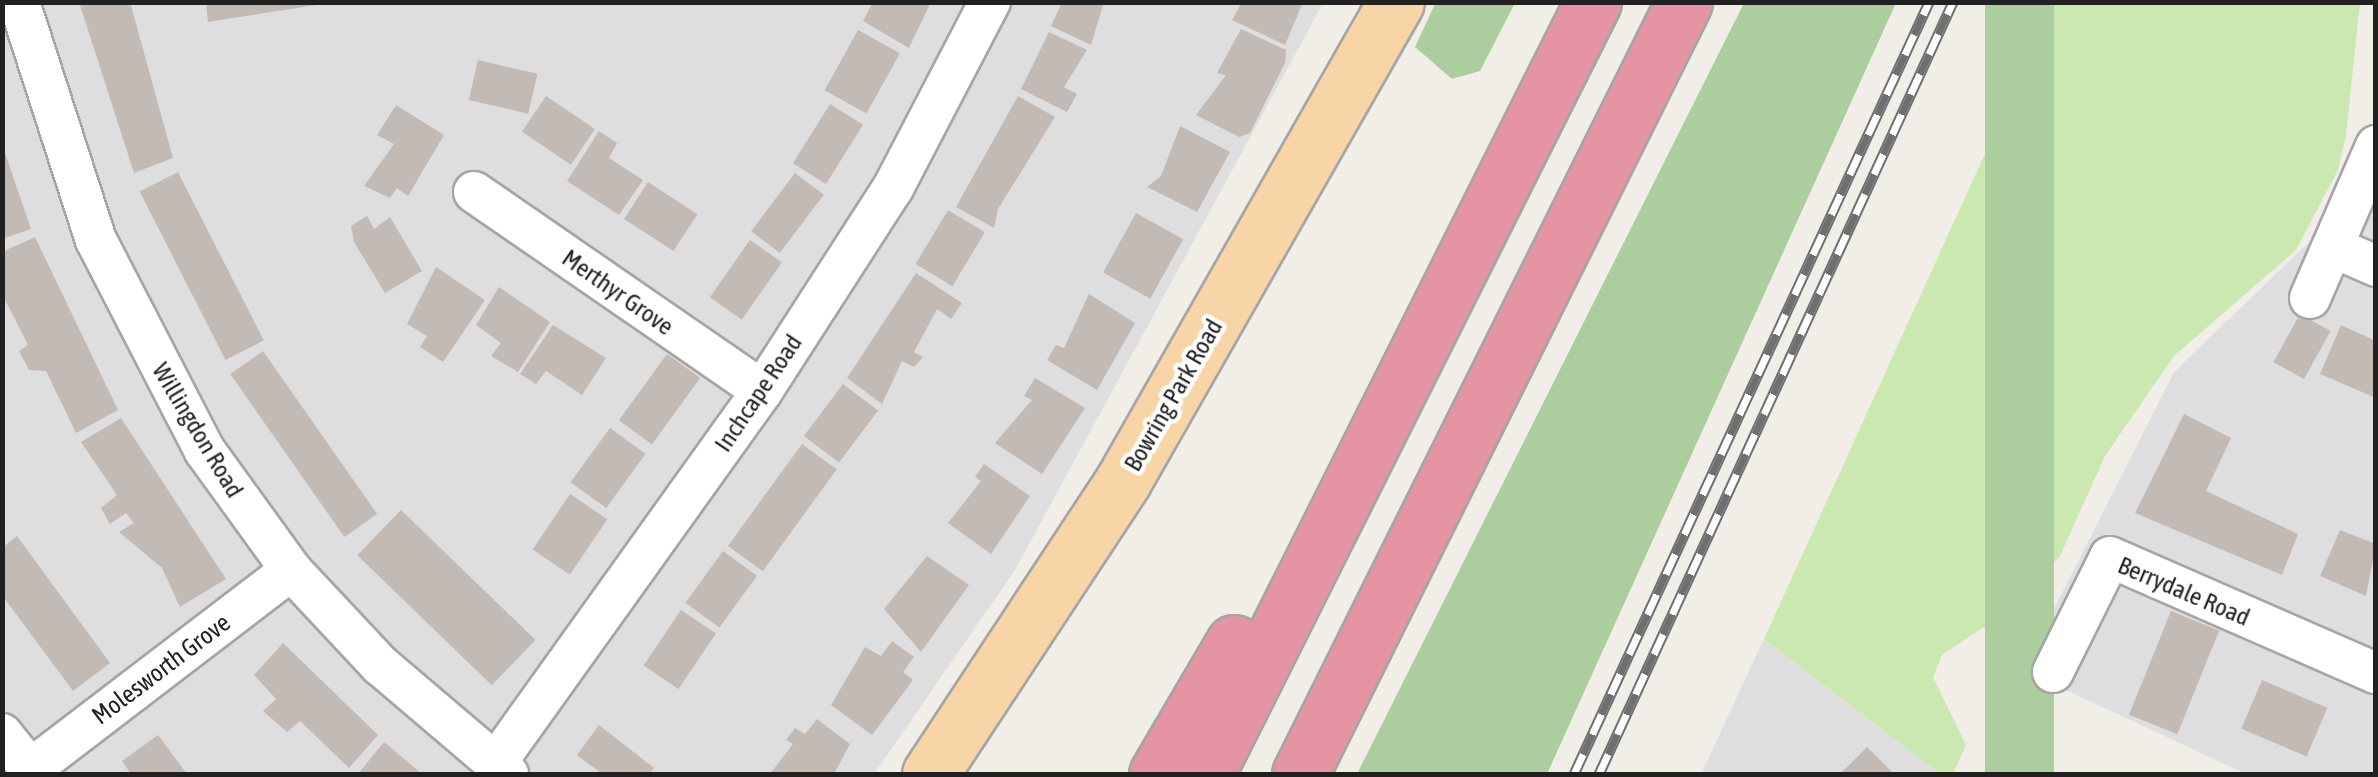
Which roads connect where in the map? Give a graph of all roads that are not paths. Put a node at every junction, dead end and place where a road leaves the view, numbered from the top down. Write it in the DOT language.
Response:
graph roads {
  1 [pos="19,2"];
  2 [pos="990,2"];
  3 [pos="1396,2"];
  4 [pos="1594,2"];
  5 [pos="1684,2"];
  6 [pos="2376,146"];
  7 [pos="474,192"];
  8 [pos="1490,206"];
  9 [pos="2333,248"];
  10 [pos="2376,266"];
  11 [pos="2310,298"];
  12 [pos="762,391"];
  13 [pos="291,570"];
  14 [pos="2053,672"];
  15 [pos="2376,673"];
  16 [pos="2,734"];
  17 [pos="501,769"];
  18 [pos="32,772"];
  19 [pos="930,774"];
  20 [pos="1157,774"];
  21 [pos="1206,774"];
  22 [pos="1300,774"];
  1 -- 13 [label="street, Willingdon Road"];
  2 -- 12 [label="street, Inchcape Road"];
  3 -- 19 [label="main road, Bowring Park Road"];
  4 -- 8 [label="highway"];
  5 -- 22 [label="highway"];
  6 -- 9 [label="street"];
  7 -- 12 [label="street, Merthyr Grove"];
  8 -- 20 [label="highway"];
  8 -- 21 [label="highway"];
  9 -- 10 [label="street"];
  9 -- 11 [label="street"];
  12 -- 17 [label="street, Inchcape Road"];
  13 -- 17 [label="street, Willingdon Road"];
  13 -- 18 [label="street, Molesworth Grove"];
  14 -- 15 [label="street, Berrydale Road"];
  16 -- 18 [label="street, Molesworth Grove"];
}
